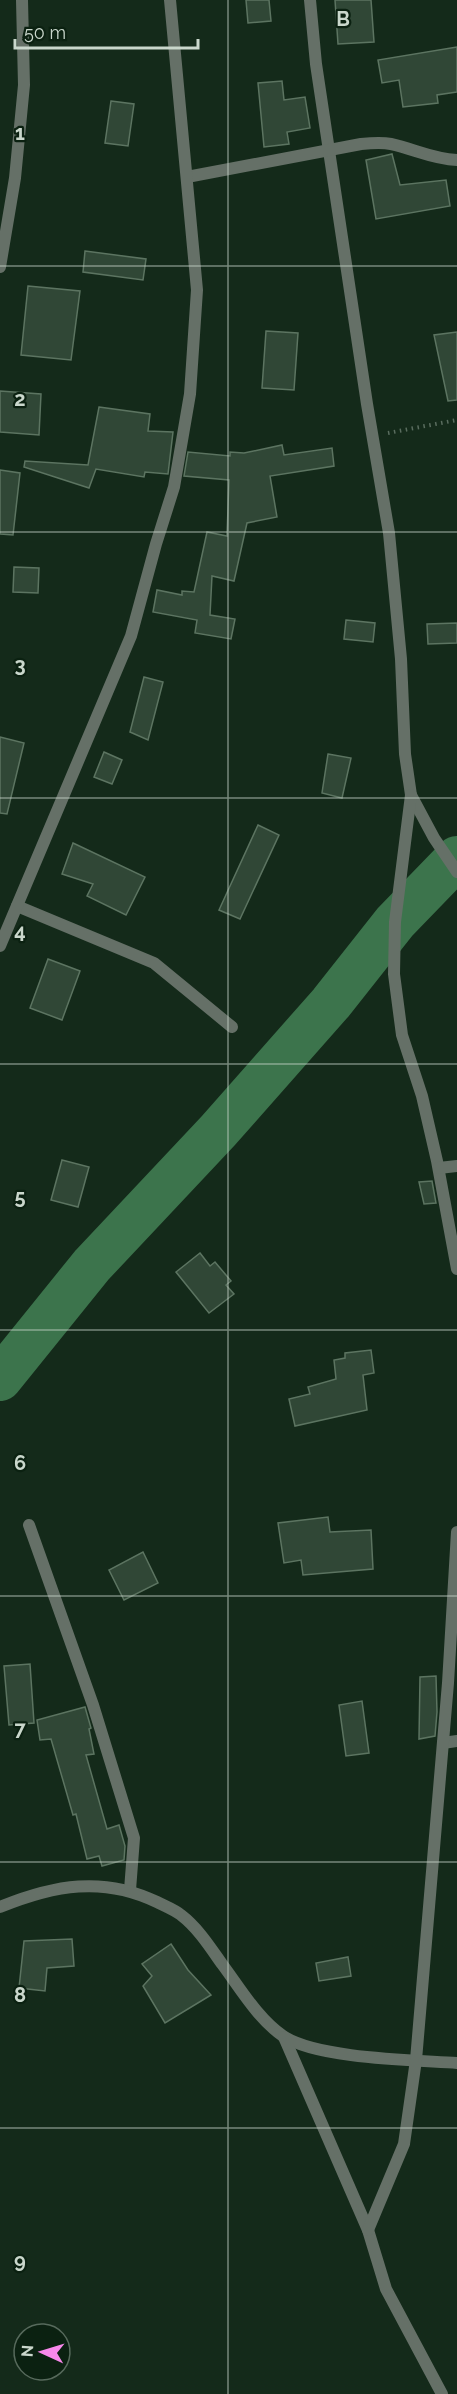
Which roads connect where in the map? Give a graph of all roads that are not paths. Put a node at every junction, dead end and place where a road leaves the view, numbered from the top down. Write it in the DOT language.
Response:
graph roads {
  1 [pos="22,0"];
  2 [pos="170,0"];
  3 [pos="310,0"];
  4 [pos="329,150"];
  5 [pos="457,160"];
  6 [pos="187,177"];
  7 [pos="0,267"];
  8 [pos="411,795"];
  9 [pos="457,873"];
  10 [pos="17,906"];
  11 [pos="0,946"];
  12 [pos="232,1027"];
  13 [pos="457,1166"];
  14 [pos="439,1168"];
  15 [pos="457,1269"];
  16 [pos="29,1525"];
  17 [pos="457,1532"];
  18 [pos="457,1741"];
  19 [pos="443,1743"];
  20 [pos="130,1890"];
  21 [pos="0,1907"];
  22 [pos="284,2037"];
  23 [pos="416,2060"];
  24 [pos="457,2063"];
  25 [pos="368,2230"];
  26 [pos="442,2394"];
  1 -- 7 [label="street"];
  2 -- 6 [label="street"];
  3 -- 4 [label="street"];
  4 -- 5 [label="street"];
  4 -- 6 [label="street"];
  4 -- 8 [label="street"];
  6 -- 10 [label="street"];
  8 -- 9 [label="street"];
  8 -- 14 [label="street"];
  10 -- 11 [label="street"];
  10 -- 12 [label="street"];
  13 -- 14 [label="street"];
  14 -- 15 [label="street"];
  16 -- 20 [label="street"];
  17 -- 19 [label="street"];
  18 -- 19 [label="street"];
  19 -- 23 [label="street"];
  20 -- 21 [label="street"];
  20 -- 22 [label="street"];
  22 -- 23 [label="street"];
  22 -- 25 [label="street"];
  23 -- 24 [label="street"];
  23 -- 25 [label="street"];
  25 -- 26 [label="street"];
}
